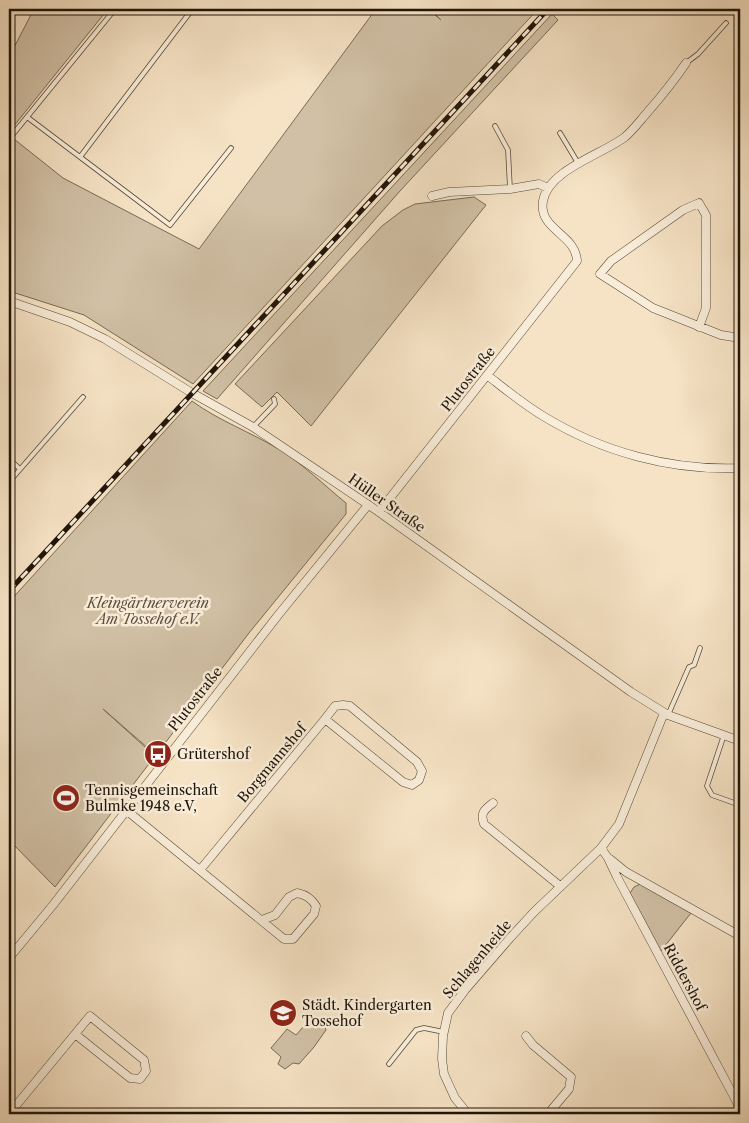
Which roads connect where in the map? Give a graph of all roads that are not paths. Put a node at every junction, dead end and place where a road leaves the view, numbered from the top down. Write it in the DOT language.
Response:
graph roads {
  1 [pos="115,9"];
  2 [pos="188,9"];
  3 [pos="726,23"];
  4 [pos="686,63"];
  5 [pos="27,117"];
  6 [pos="494,126"];
  7 [pos="560,133"];
  8 [pos="9,140"];
  9 [pos="231,148"];
  10 [pos="80,156"];
  11 [pos="579,164"];
  12 [pos="548,188"];
  13 [pos="510,189"];
  14 [pos="432,196"];
  15 [pos="9,302"];
  16 [pos="699,327"];
  17 [pos="740,338"];
  18 [pos="487,376"];
  19 [pos="83,397"];
  20 [pos="274,399"];
  21 [pos="253,427"];
  22 [pos="9,459"];
  23 [pos="740,468"];
  24 [pos="20,469"];
  25 [pos="9,482"];
  26 [pos="368,505"];
  27 [pos="378,512"];
  28 [pos="700,648"];
  29 [pos="666,714"];
  30 [pos="326,719"];
  31 [pos="724,735"];
  32 [pos="740,741"];
  33 [pos="493,804"];
  34 [pos="740,805"];
  35 [pos="126,810"];
  36 [pos="601,848"];
  37 [pos="608,858"];
  38 [pos="200,870"];
  39 [pos="560,886"];
  40 [pos="262,920"];
  41 [pos="740,936"];
  42 [pos="9,958"];
  43 [pos="444,1032"];
  44 [pos="75,1034"];
  45 [pos="526,1036"];
  46 [pos="389,1064"];
  47 [pos="740,1108"];
  48 [pos="9,1114"];
  49 [pos="468,1114"];
  50 [pos="548,1114"];
  1 -- 5 [label="lane"];
  2 -- 10 [label="lane"];
  3 -- 4 [label="lane"];
  4 -- 11 [label="street"];
  5 -- 8 [label="lane"];
  5 -- 10 [label="lane"];
  6 -- 13 [label="lane"];
  7 -- 11 [label="lane"];
  9 -- 10 [label="lane"];
  11 -- 12 [label="street"];
  12 -- 13 [label="street"];
  12 -- 18 [label="street, Plutostraße"];
  13 -- 14 [label="street"];
  15 -- 21 [label="street, Hüller Straße"];
  16 -- 16 [label="street"];
  16 -- 17 [label="street"];
  18 -- 23 [label="street"];
  18 -- 27 [label="street, Plutostraße"];
  19 -- 24 [label="lane"];
  20 -- 21 [label="lane"];
  21 -- 26 [label="street, Hüller Straße"];
  22 -- 24 [label="lane"];
  24 -- 25 [label="lane"];
  26 -- 27 [label="street, Hüller Straße"];
  26 -- 35 [label="street, Plutostraße"];
  27 -- 29 [label="street, Hüller Straße"];
  28 -- 29 [label="lane"];
  29 -- 31 [label="street, Hüller Straße"];
  29 -- 36 [label="street, Schlagenheide"];
  30 -- 30 [label="street, Borgmannshof"];
  30 -- 38 [label="street, Borgmannshof"];
  31 -- 32 [label="street, Hüller Straße"];
  31 -- 34 [label="lane"];
  33 -- 39 [label="street"];
  35 -- 38 [label="street"];
  35 -- 42 [label="street, Plutostraße"];
  36 -- 37 [label="street"];
  36 -- 39 [label="street, Schlagenheide"];
  37 -- 41 [label="street"];
  37 -- 47 [label="street, Riddershof"];
  38 -- 40 [label="street"];
  39 -- 43 [label="street, Schlagenheide"];
  40 -- 40 [label="street"];
  43 -- 46 [label="lane"];
  43 -- 49 [label="street, Schlagenheide"];
  44 -- 44 [label="street"];
  44 -- 48 [label="street"];
  45 -- 50 [label="street"];
}
